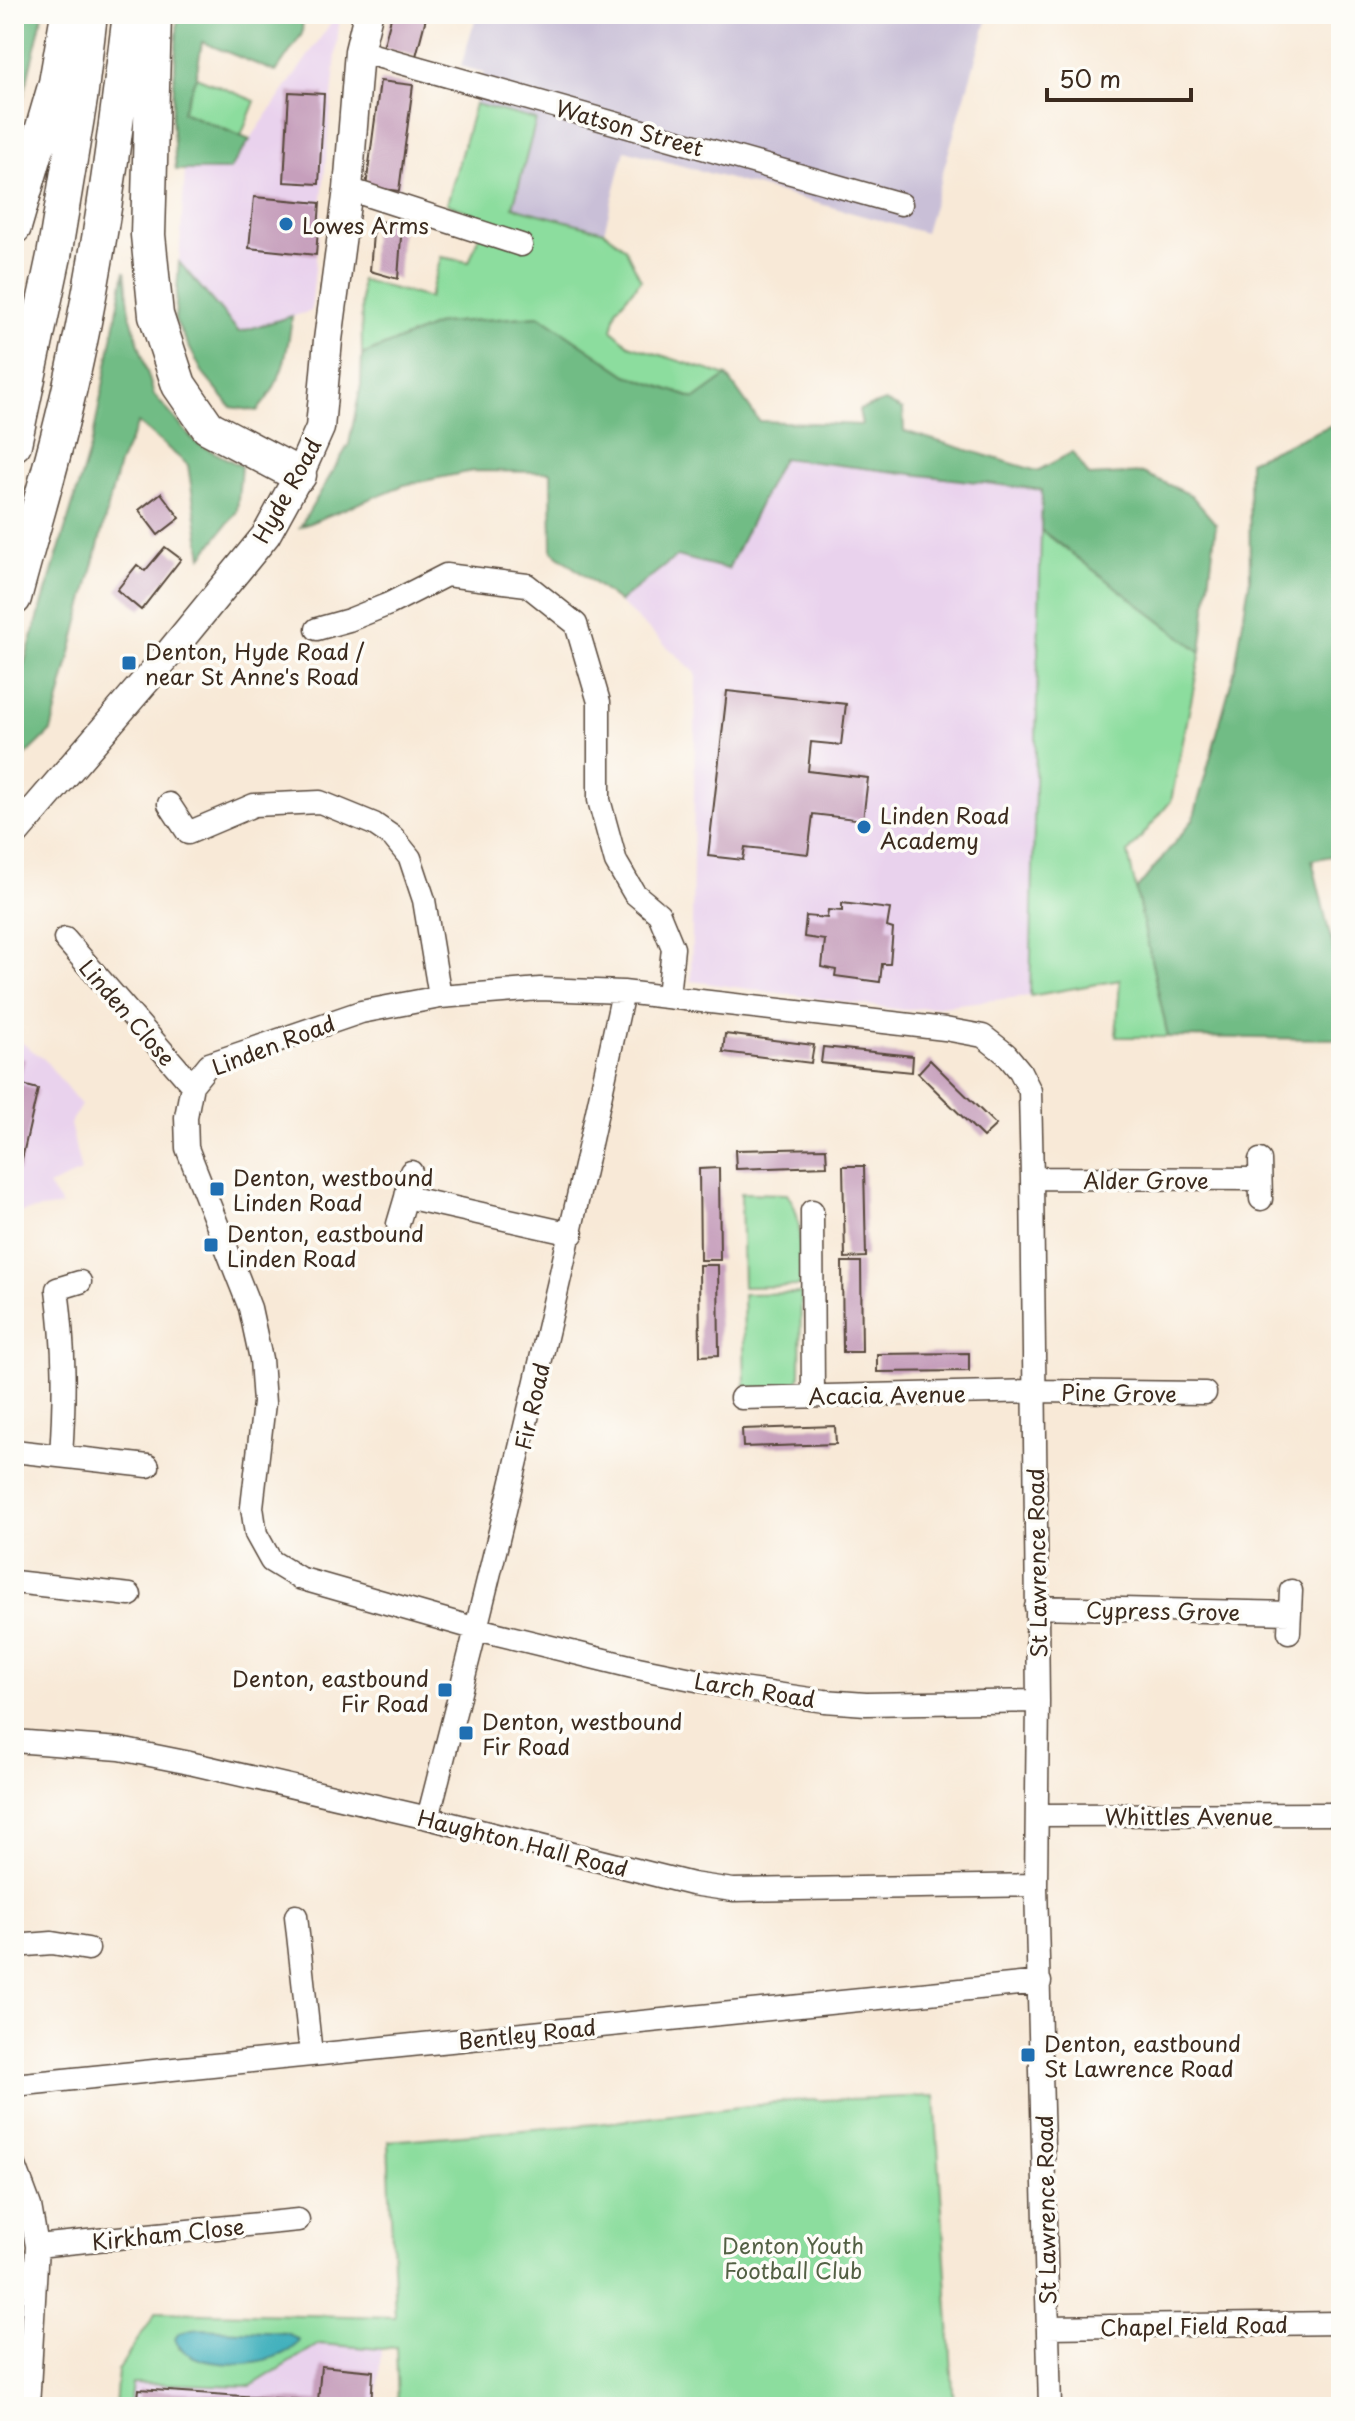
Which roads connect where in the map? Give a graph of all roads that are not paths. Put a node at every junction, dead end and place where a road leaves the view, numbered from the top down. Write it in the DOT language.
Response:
graph roads {
  1 [pos="68,14"];
  2 [pos="90,14"];
  3 [pos="130,14"];
  4 [pos="154,14"];
  5 [pos="368,14"];
  6 [pos="359,51"];
  7 [pos="348,189"];
  8 [pos="901,204"];
  9 [pos="14,227"];
  10 [pos="521,245"];
  11 [pos="14,444"];
  12 [pos="299,475"];
  13 [pos="14,598"];
  14 [pos="317,629"];
  15 [pos="169,804"];
  16 [pos="14,834"];
  17 [pos="65,939"];
  18 [pos="623,992"];
  19 [pos="440,997"];
  20 [pos="677,998"];
  21 [pos="192,1085"];
  22 [pos="411,1172"];
  23 [pos="1032,1178"];
  24 [pos="1260,1179"];
  25 [pos="406,1197"];
  26 [pos="812,1211"];
  27 [pos="398,1224"];
  28 [pos="572,1234"];
  29 [pos="80,1282"];
  30 [pos="1033,1391"];
  31 [pos="1205,1393"];
  32 [pos="813,1396"];
  33 [pos="741,1398"];
  34 [pos="14,1451"];
  35 [pos="61,1456"];
  36 [pos="148,1466"];
  37 [pos="14,1582"];
  38 [pos="130,1595"];
  39 [pos="1036,1607"];
  40 [pos="1290,1612"];
  41 [pos="477,1629"];
  42 [pos="1038,1701"];
  43 [pos="14,1741"];
  44 [pos="1341,1814"];
  45 [pos="1037,1815"];
  46 [pos="428,1818"];
  47 [pos="1036,1885"];
  48 [pos="296,1916"];
  49 [pos="14,1946"];
  50 [pos="88,1949"];
  51 [pos="1040,1982"];
  52 [pos="311,2054"];
  53 [pos="14,2085"];
  54 [pos="14,2163"];
  55 [pos="298,2220"];
  56 [pos="37,2246"];
  57 [pos="1341,2323"];
  58 [pos="1048,2327"];
  59 [pos="28,2407"];
  60 [pos="1050,2407"];
  1 -- 9 [label="highway"];
  2 -- 11 [label="highway"];
  3 -- 13 [label="highway"];
  4 -- 12 [label="highway"];
  5 -- 6 [label="main road, Hyde Road"];
  6 -- 7 [label="main road, Hyde Road"];
  6 -- 8 [label="street, Watson Street"];
  7 -- 10 [label="street"];
  7 -- 12 [label="main road, Hyde Road"];
  12 -- 16 [label="main road, Hyde Road"];
  14 -- 20 [label="street"];
  15 -- 19 [label="street"];
  17 -- 21 [label="street, Linden Close"];
  18 -- 19 [label="street, Linden Road"];
  18 -- 20 [label="street, Linden Road"];
  18 -- 28 [label="street, Fir Road"];
  19 -- 21 [label="street, Linden Road"];
  20 -- 23 [label="street, St Lawrence Road"];
  21 -- 41 [label="street, Linden Road"];
  22 -- 25 [label="street"];
  23 -- 24 [label="street, Alder Grove"];
  23 -- 30 [label="street, St Lawrence Road"];
  25 -- 27 [label="street"];
  25 -- 28 [label="street"];
  26 -- 32 [label="street"];
  28 -- 41 [label="street, Fir Road"];
  29 -- 35 [label="street"];
  30 -- 31 [label="street, Pine Grove"];
  30 -- 32 [label="street, Acacia Avenue"];
  30 -- 39 [label="street, St Lawrence Road"];
  32 -- 33 [label="street, Acacia Avenue"];
  34 -- 35 [label="street"];
  35 -- 36 [label="street"];
  37 -- 38 [label="street"];
  39 -- 40 [label="street, Cypress Grove"];
  39 -- 42 [label="street, St Lawrence Road"];
  41 -- 42 [label="street, Larch Road"];
  41 -- 46 [label="street, Fir Road"];
  42 -- 45 [label="street, St Lawrence Road"];
  43 -- 46 [label="street, Haughton Hall Road"];
  44 -- 45 [label="street, Whittles Avenue"];
  45 -- 47 [label="street, St Lawrence Road"];
  46 -- 47 [label="street, Haughton Hall Road"];
  47 -- 51 [label="street, St Lawrence Road"];
  48 -- 52 [label="street"];
  49 -- 50 [label="street"];
  51 -- 52 [label="street, Bentley Road"];
  51 -- 58 [label="street, St Lawrence Road"];
  52 -- 53 [label="street, Bentley Road"];
  54 -- 56 [label="street"];
  55 -- 56 [label="street, Kirkham Close"];
  56 -- 59 [label="street"];
  57 -- 58 [label="street, Chapel Field Road"];
  58 -- 60 [label="street, St Lawrence Road"];
}
